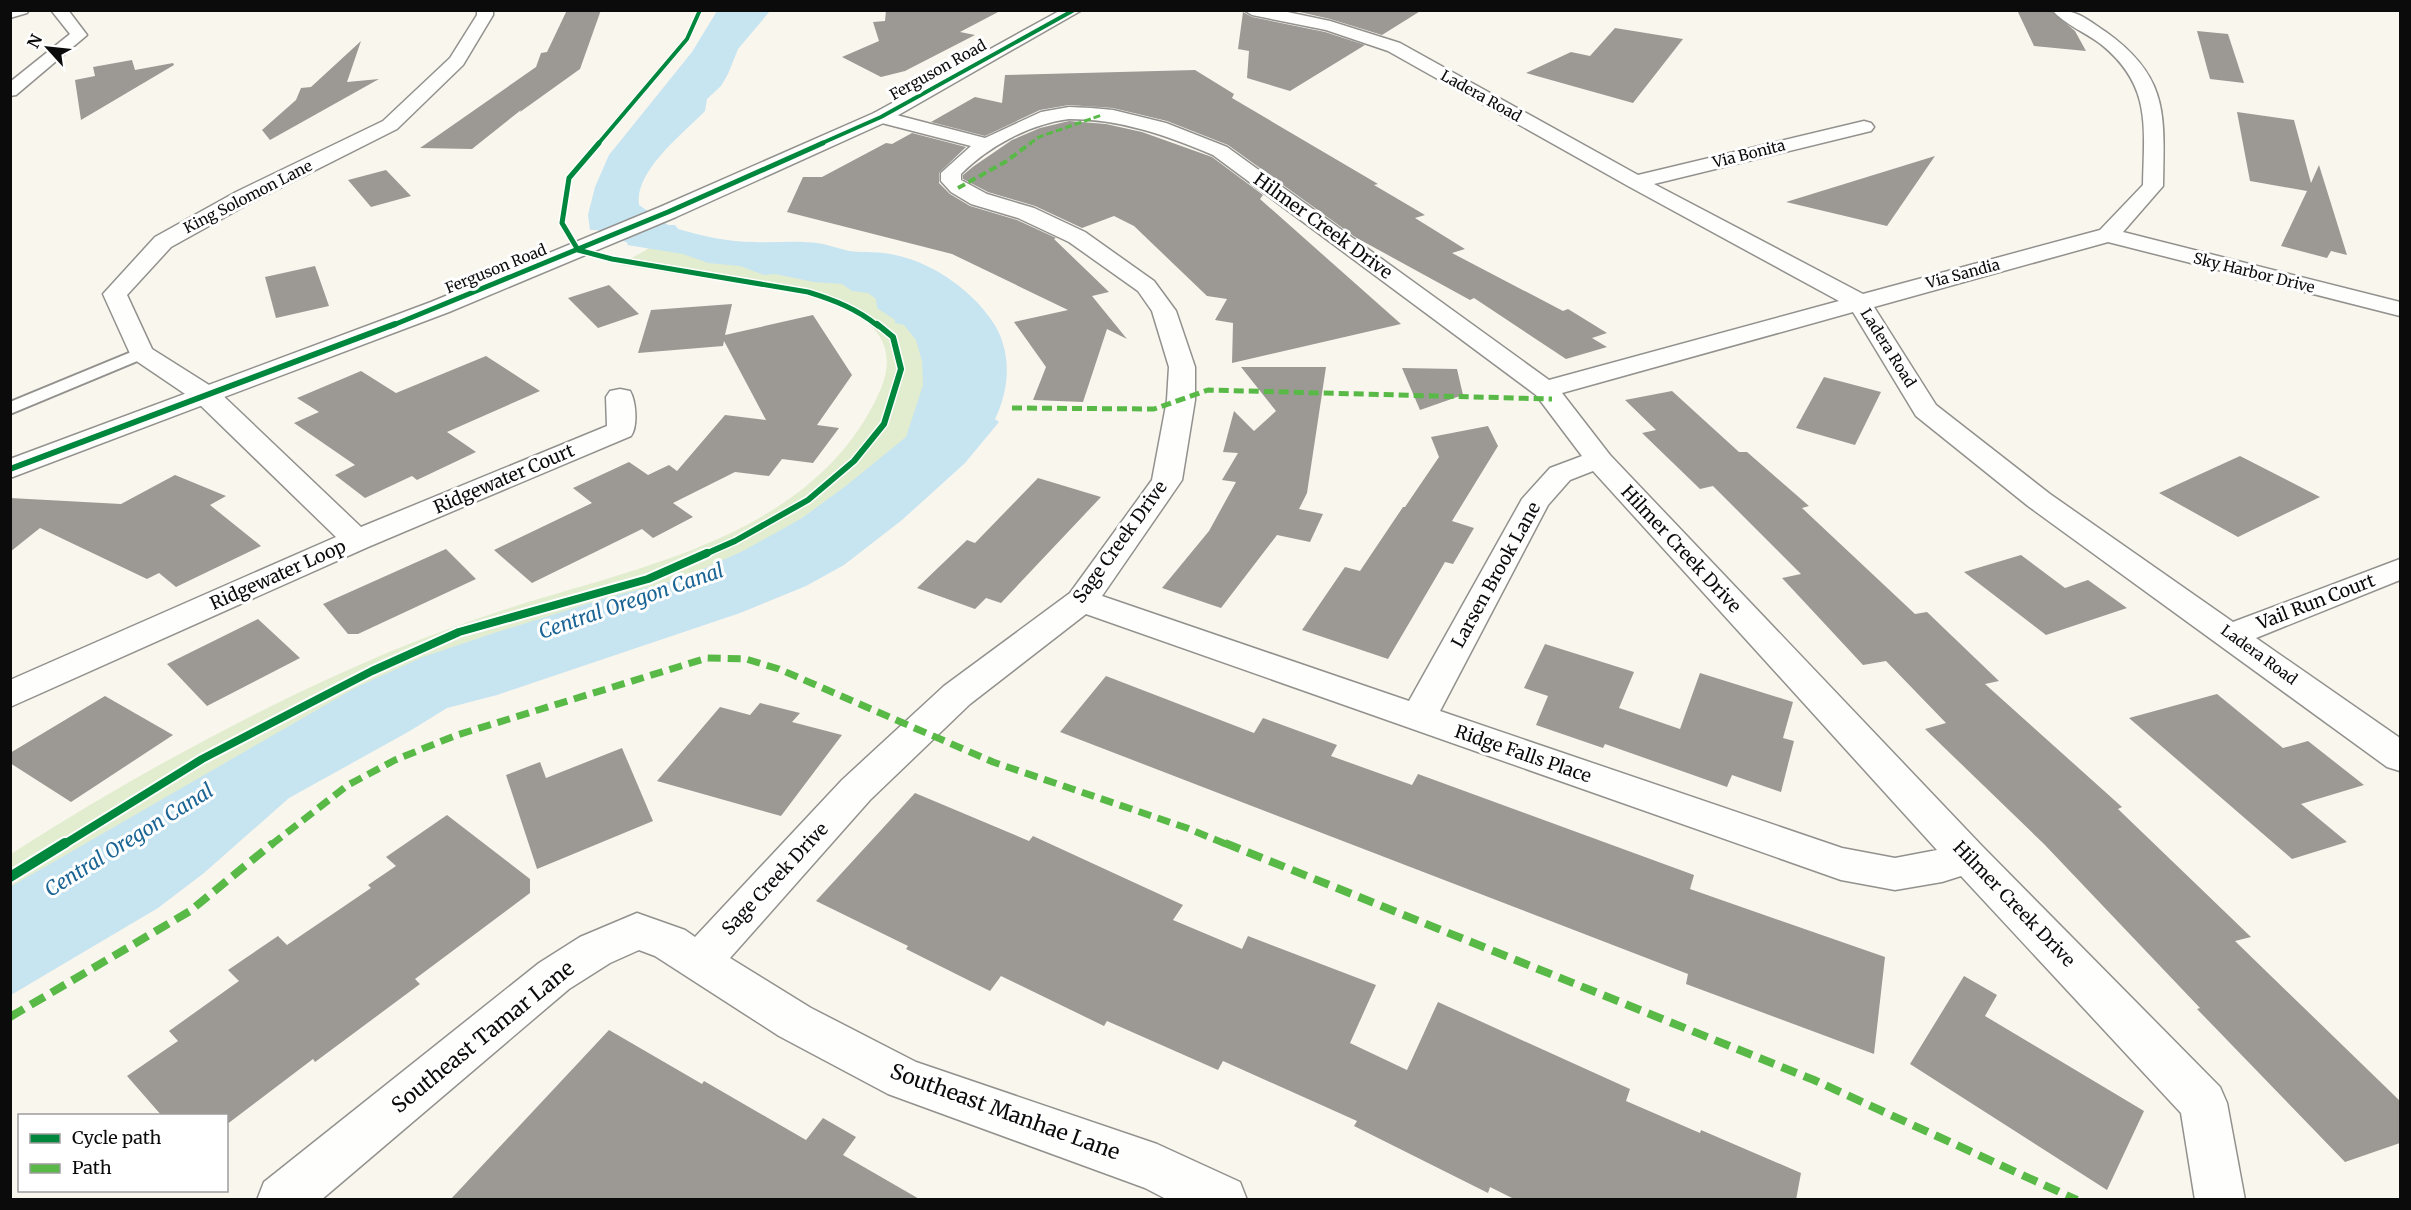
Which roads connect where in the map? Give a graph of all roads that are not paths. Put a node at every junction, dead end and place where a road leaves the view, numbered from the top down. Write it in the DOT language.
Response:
graph roads {
  1 [pos="21,10"];
  2 [pos="58,10"];
  3 [pos="485,10"];
  4 [pos="1074,10"];
  5 [pos="1252,10"];
  6 [pos="2060,10"];
  7 [pos="10,13"];
  8 [pos="10,91"];
  9 [pos="881,117"];
  10 [pos="1864,127"];
  11 [pos="987,144"];
  12 [pos="1635,182"];
  13 [pos="2108,235"];
  14 [pos="1859,302"];
  15 [pos="2400,309"];
  16 [pos="141,353"];
  17 [pos="1545,389"];
  18 [pos="207,396"];
  19 [pos="620,397"];
  20 [pos="10,409"];
  21 [pos="1599,461"];
  22 [pos="10,469"];
  23 [pos="357,540"];
  24 [pos="2400,569"];
  25 [pos="1082,601"];
  26 [pos="2230,635"];
  27 [pos="14,689"];
  28 [pos="1418,718"];
  29 [pos="2400,757"];
  30 [pos="1968,857"];
  31 [pos="700,961"];
  32 [pos="282,1200"];
  33 [pos="1222,1200"];
  34 [pos="2220,1200"];
  1 -- 7 [label="street"];
  2 -- 8 [label="street"];
  3 -- 16 [label="street, King Solomon Lane"];
  4 -- 9 [label="street, Ferguson Road"];
  5 -- 12 [label="street, Ladera Road"];
  6 -- 13 [label="street"];
  9 -- 11 [label="street"];
  9 -- 18 [label="street, Ferguson Road"];
  10 -- 12 [label="street, Via Bonita"];
  11 -- 17 [label="street, Hilmer Creek Drive"];
  11 -- 25 [label="street, Sage Creek Drive"];
  12 -- 14 [label="street, Ladera Road"];
  13 -- 14 [label="street, Via Sandia"];
  13 -- 15 [label="street, Sky Harbor Drive"];
  14 -- 17 [label="street, Via Sandia"];
  14 -- 26 [label="street, Ladera Road"];
  16 -- 18 [label="street"];
  16 -- 20 [label="lane"];
  17 -- 21 [label="street, Hilmer Creek Drive"];
  18 -- 22 [label="street, Ferguson Road"];
  18 -- 23 [label="street, Ridgewater Loop"];
  19 -- 23 [label="street, Ridgewater Court"];
  21 -- 28 [label="street, Larsen Brook Lane"];
  21 -- 30 [label="street, Hilmer Creek Drive"];
  23 -- 27 [label="street, Ridgewater Loop"];
  24 -- 26 [label="street, Vail Run Court"];
  25 -- 28 [label="street, Ridge Falls Place"];
  25 -- 31 [label="street, Sage Creek Drive"];
  26 -- 29 [label="street, Ladera Road"];
  28 -- 30 [label="street, Ridge Falls Place"];
  30 -- 34 [label="street, Hilmer Creek Drive"];
  31 -- 32 [label="street, Southeast Tamar Lane"];
  31 -- 33 [label="street, Southeast Manhae Lane"];
}
